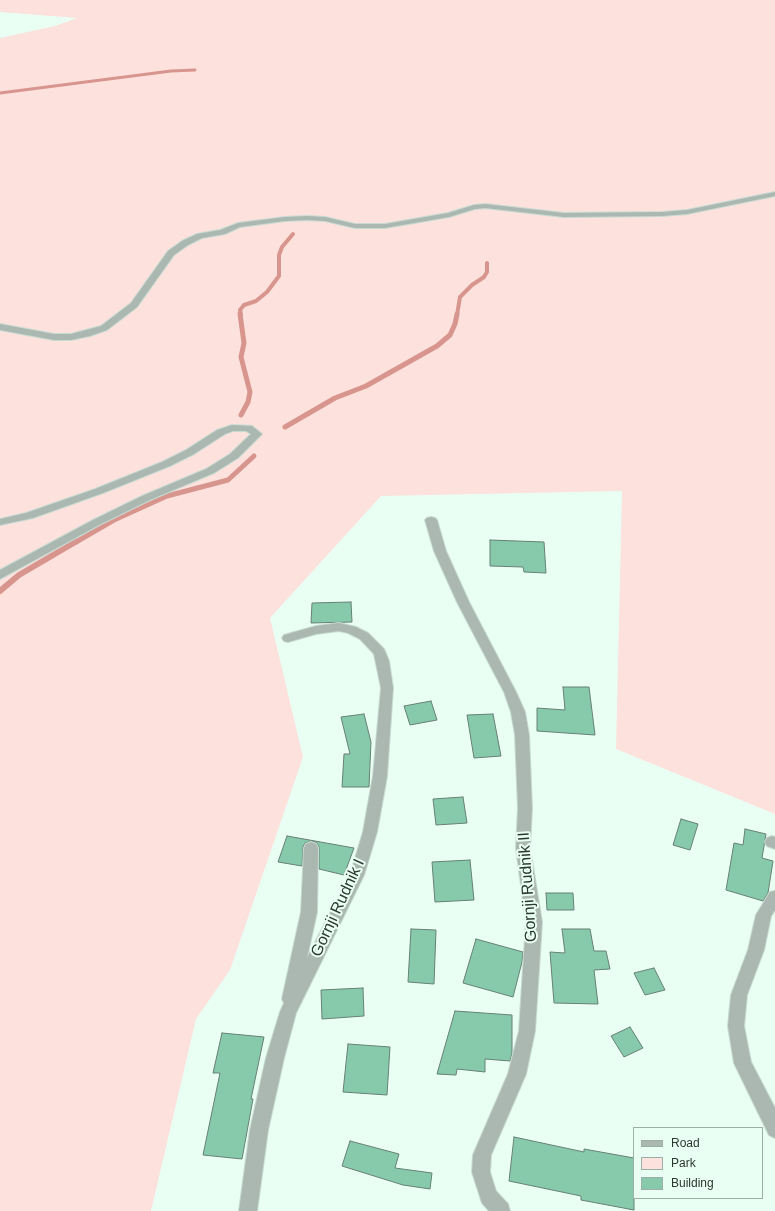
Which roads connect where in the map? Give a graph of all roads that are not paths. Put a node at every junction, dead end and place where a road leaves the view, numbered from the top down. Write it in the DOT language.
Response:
graph roads {
  1 [pos="775,194"];
  2 [pos="0,327"];
  3 [pos="431,520"];
  4 [pos="0,522"];
  5 [pos="0,575"];
  6 [pos="288,638"];
  7 [pos="311,848"];
  8 [pos="775,897"];
  9 [pos="288,1012"];
  10 [pos="775,1129"];
  11 [pos="248,1211"];
  12 [pos="500,1211"];
  1 -- 2 [label="street"];
  3 -- 12 [label="street, Gornji Rudnik II"];
  4 -- 5 [label="street"];
  6 -- 9 [label="street, Gornji Rudnik I"];
  7 -- 9 [label="street"];
  8 -- 10 [label="street"];
  9 -- 11 [label="street, Gornji Rudnik I"];
}
